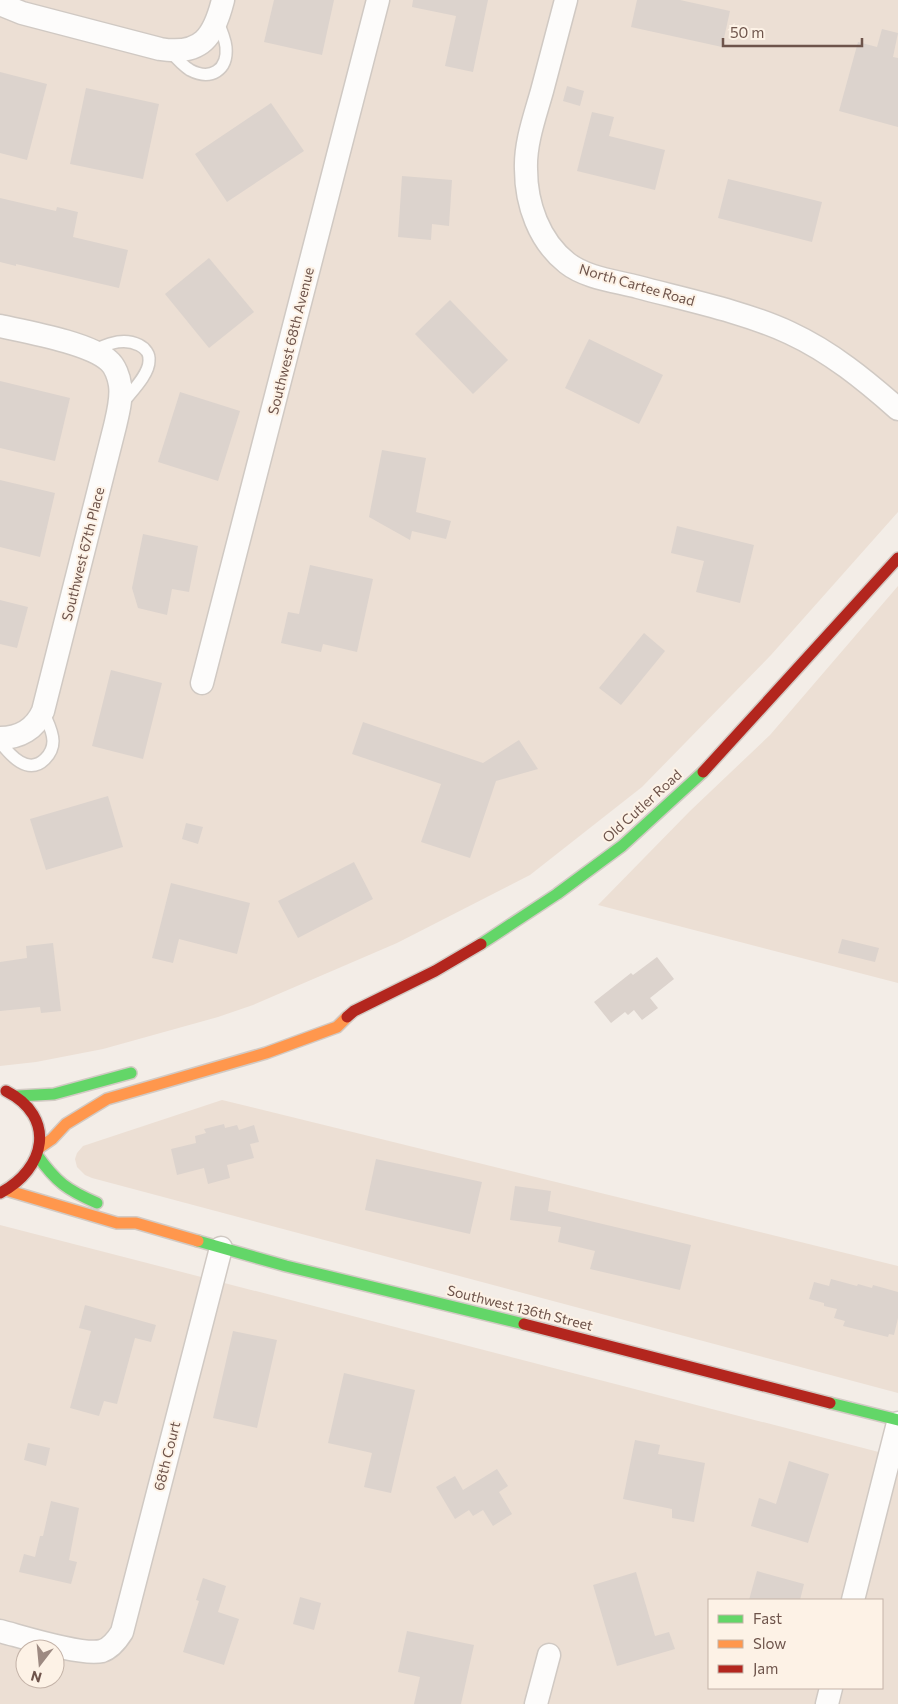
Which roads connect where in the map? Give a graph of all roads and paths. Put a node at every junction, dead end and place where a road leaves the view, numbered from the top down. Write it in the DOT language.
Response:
graph roads {
  1 [pos="378,0"];
  2 [pos="566,0"];
  3 [pos="5,9"];
  4 [pos="220,10"];
  5 [pos="168,50"];
  6 [pos="0,326"];
  7 [pos="93,350"];
  8 [pos="119,407"];
  9 [pos="898,409"];
  10 [pos="898,558"];
  11 [pos="202,682"];
  12 [pos="43,711"];
  13 [pos="0,738"];
  14 [pos="0,742"];
  15 [pos="339,1011"];
  16 [pos="354,1011"];
  17 [pos="146,1069"];
  18 [pos="0,1091"];
  19 [pos="18,1096"];
  20 [pos="38,1151"];
  21 [pos="3,1192"];
  22 [pos="136,1223"];
  23 [pos="221,1248"];
  24 [pos="898,1421"];
  25 [pos="853,1599"];
  26 [pos="0,1631"];
  27 [pos="549,1655"];
  28 [pos="831,1689"];
  29 [pos="536,1704"];
  30 [pos="827,1704"];
  1 -- 11 [label="street, Southwest 68th Avenue"];
  2 -- 9 [label="street, North Cartee Road"];
  3 -- 5 [label="street"];
  4 -- 5 [label="street"];
  4 -- 5 [label="lane"];
  6 -- 7 [label="street"];
  7 -- 8 [label="street, Southwest 67th Place"];
  7 -- 8 [label="lane"];
  8 -- 12 [label="street, Southwest 67th Place"];
  10 -- 16 [label="main road, Old Cutler Road"];
  12 -- 13 [label="street, Southwest 67th Place"];
  12 -- 14 [label="lane"];
  15 -- 16 [label="main road"];
  16 -- 20 [label="main road"];
  17 -- 19 [label="main road"];
  18 -- 19 [label="main road"];
  19 -- 20 [label="main road"];
  20 -- 21 [label="main road"];
  20 -- 22 [label="main road, Southwest 136th Street"];
  21 -- 22 [label="main road, Southwest 136th Street"];
  22 -- 23 [label="main road, Southwest 136th Street"];
  23 -- 24 [label="main road, Southwest 136th Street"];
  23 -- 26 [label="street, 68th Court"];
  24 -- 25 [label="street"];
  27 -- 29 [label="street"];
  28 -- 30 [label="street"];
}
